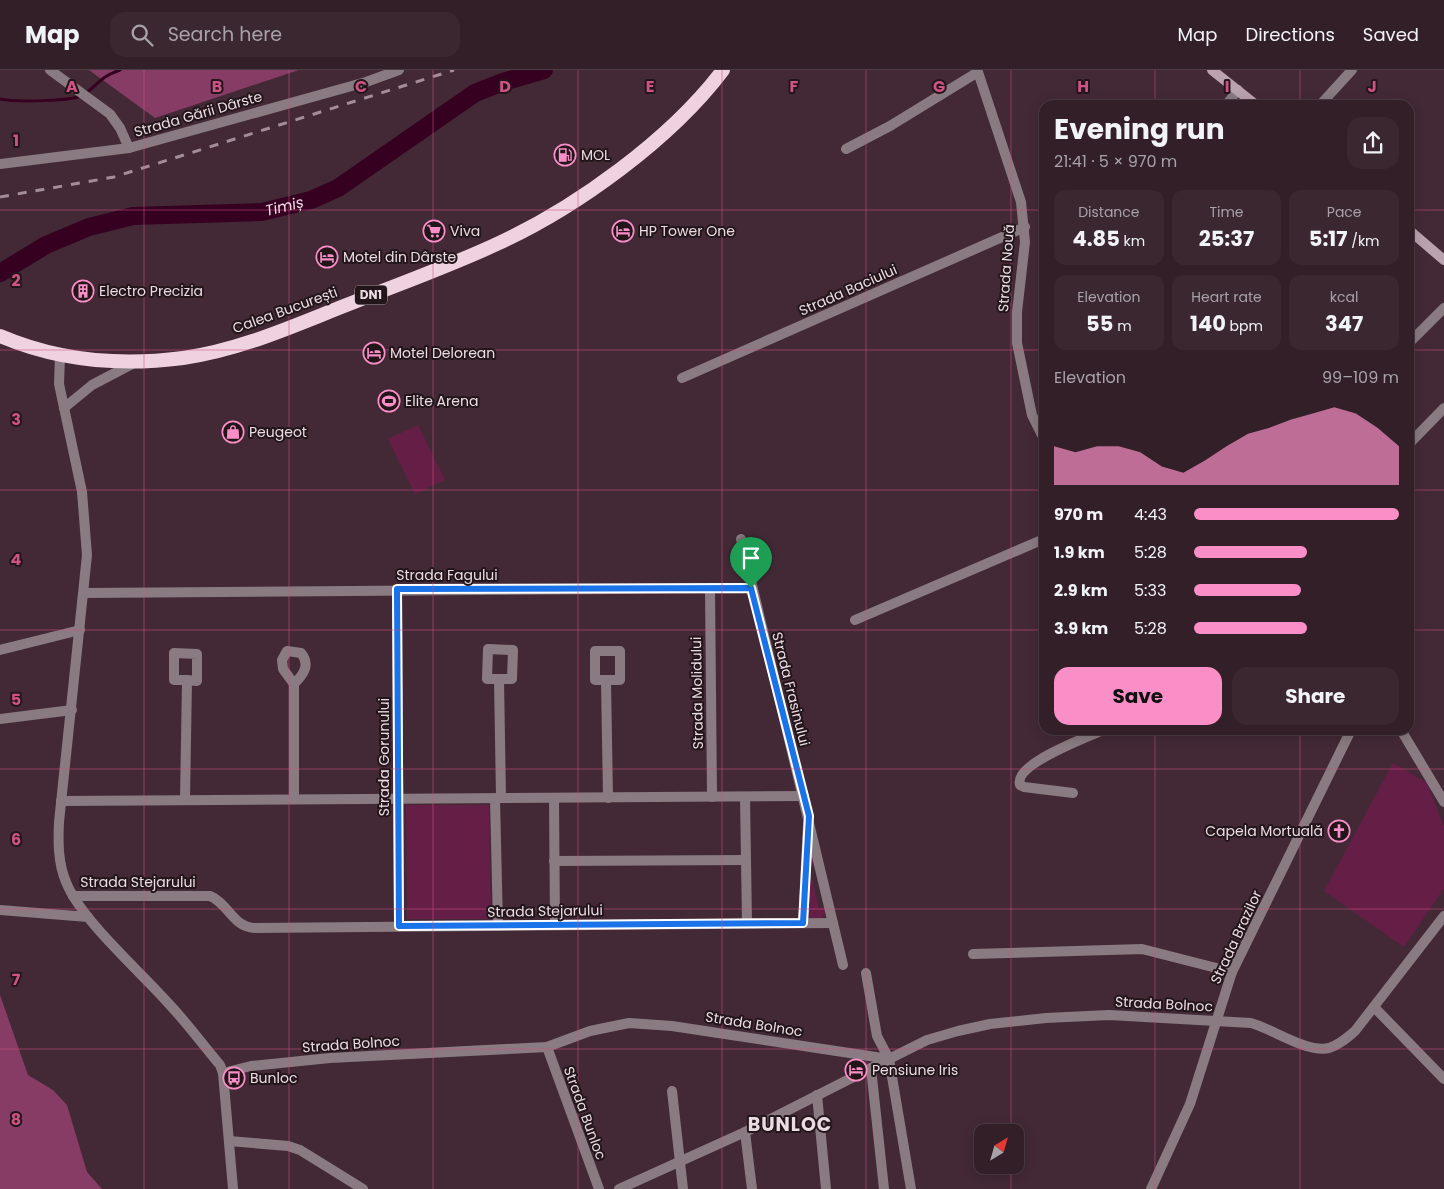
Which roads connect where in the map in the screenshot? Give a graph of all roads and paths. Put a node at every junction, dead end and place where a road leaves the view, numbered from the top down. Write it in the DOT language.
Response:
graph roads {
  1 [pos="50,70"];
  2 [pos="399,70"];
  3 [pos="723,70"];
  4 [pos="1212,70"];
  5 [pos="1352,70"];
  6 [pos="1238,90"];
  7 [pos="1230,100"];
  8 [pos="1250,100"];
  9 [pos="1325,100"];
  10 [pos="129,148"];
  11 [pos="846,149"];
  12 [pos="0,164"];
  13 [pos="1025,227"];
  14 [pos="1414,234"];
  15 [pos="1444,260"];
  16 [pos="1444,308"];
  17 [pos="0,336"];
  18 [pos="1414,338"];
  19 [pos="60,356"];
  20 [pos="140,361"];
  21 [pos="682,378"];
  22 [pos="64,408"];
  23 [pos="1444,408"];
  24 [pos="1039,430"];
  25 [pos="1414,439"];
  26 [pos="741,539"];
  27 [pos="1039,541"];
  28 [pos="710,588"];
  29 [pos="751,588"];
  30 [pos="397,589"];
  31 [pos="84,592"];
  32 [pos="855,620"];
  33 [pos="80,630"];
  34 [pos="0,650"];
  35 [pos="499,679"];
  36 [pos="187,680"];
  37 [pos="606,680"];
  38 [pos="294,684"];
  39 [pos="72,710"];
  40 [pos="0,719"];
  41 [pos="1092,735"];
  42 [pos="1349,735"];
  43 [pos="1404,735"];
  44 [pos="1073,793"];
  45 [pos="804,796"];
  46 [pos="712,797"];
  47 [pos="745,797"];
  48 [pos="398,798"];
  49 [pos="498,798"];
  50 [pos="554,798"];
  51 [pos="608,798"];
  52 [pos="294,799"];
  53 [pos="185,800"];
  54 [pos="61,801"];
  55 [pos="1444,802"];
  56 [pos="809,816"];
  57 [pos="746,860"];
  58 [pos="554,861"];
  59 [pos="73,896"];
  60 [pos="0,910"];
  61 [pos="1444,916"];
  62 [pos="88,917"];
  63 [pos="747,923"];
  64 [pos="803,923"];
  65 [pos="833,923"];
  66 [pos="554,925"];
  67 [pos="399,926"];
  68 [pos="498,926"];
  69 [pos="973,954"];
  70 [pos="843,965"];
  71 [pos="1232,972"];
  72 [pos="866,973"];
  73 [pos="1374,1007"];
  74 [pos="1216,1020"];
  75 [pos="547,1047"];
  76 [pos="889,1059"];
  77 [pos="872,1068"];
  78 [pos="223,1073"];
  79 [pos="1444,1079"];
  80 [pos="672,1091"];
  81 [pos="817,1095"];
  82 [pos="745,1132"];
  83 [pos="228,1140"];
  84 [pos="681,1162"];
  85 [pos="626,1188"];
  86 [pos="233,1189"];
  87 [pos="363,1189"];
  88 [pos="599,1189"];
  89 [pos="683,1189"];
  90 [pos="752,1189"];
  91 [pos="826,1189"];
  92 [pos="884,1189"];
  93 [pos="911,1189"];
  94 [pos="1151,1189"];
  1 -- 10 [label="street"];
  2 -- 10 [label="street, Strada Gării Dârste"];
  3 -- 20 [label="highway, Calea București / DN1"];
  4 -- 6 [label="main road"];
  5 -- 9 [label="street"];
  6 -- 7 [label="street"];
  6 -- 8 [label="main road"];
  10 -- 12 [label="street, Strada Gării Dârste"];
  11 -- 13 [label="street, Strada Nouă"];
  13 -- 21 [label="street, Strada Baciului"];
  13 -- 24 [label="street, Strada Nouă"];
  14 -- 15 [label="main road"];
  16 -- 18 [label="street"];
  17 -- 19 [label="highway, Calea București / DN1"];
  19 -- 20 [label="highway, Calea București / DN1"];
  19 -- 22 [label="street, Strada Stejarului"];
  20 -- 22 [label="street"];
  22 -- 31 [label="street, Strada Stejarului"];
  23 -- 25 [label="street"];
  26 -- 29 [label="street, Strada Frasinului"];
  27 -- 32 [label="street"];
  28 -- 29 [label="street, Strada Fagului"];
  28 -- 30 [label="street, Strada Fagului"];
  28 -- 46 [label="street, Strada Molidului"];
  29 -- 45 [label="street, Strada Frasinului"];
  30 -- 31 [label="street, Strada Fagului"];
  30 -- 48 [label="street, Strada Gorunului"];
  31 -- 33 [label="street, Strada Stejarului"];
  33 -- 34 [label="street"];
  33 -- 39 [label="street, Strada Stejarului"];
  35 -- 49 [label="street"];
  36 -- 53 [label="street"];
  37 -- 51 [label="street"];
  38 -- 52 [label="street"];
  39 -- 40 [label="street"];
  39 -- 54 [label="street, Strada Stejarului"];
  41 -- 44 [label="street"];
  42 -- 71 [label="street, Strada Brazilor"];
  43 -- 55 [label="street"];
  45 -- 47 [label="street"];
  45 -- 56 [label="street, Strada Frasinului"];
  46 -- 47 [label="street"];
  46 -- 51 [label="street"];
  47 -- 57 [label="street"];
  48 -- 49 [label="street"];
  48 -- 52 [label="street"];
  48 -- 67 [label="street, Strada Gorunului"];
  49 -- 50 [label="street"];
  49 -- 68 [label="street"];
  50 -- 51 [label="street"];
  50 -- 58 [label="street"];
  52 -- 53 [label="street"];
  53 -- 54 [label="street"];
  54 -- 59 [label="street, Strada Stejarului"];
  56 -- 64 [label="street, Strada Frasinului"];
  56 -- 65 [label="street, Strada Frasinului"];
  57 -- 58 [label="street"];
  57 -- 63 [label="street"];
  58 -- 66 [label="street"];
  59 -- 62 [label="street"];
  59 -- 67 [label="street, Strada Stejarului"];
  60 -- 62 [label="street"];
  61 -- 73 [label="street, Strada Bolnoc"];
  62 -- 78 [label="street"];
  63 -- 64 [label="street, Strada Stejarului"];
  63 -- 66 [label="street, Strada Stejarului"];
  64 -- 65 [label="street, Strada Stejarului"];
  65 -- 70 [label="street, Strada Frasinului"];
  66 -- 68 [label="street, Strada Stejarului"];
  67 -- 68 [label="street, Strada Stejarului"];
  69 -- 71 [label="street"];
  71 -- 74 [label="street, Strada Brazilor"];
  72 -- 76 [label="street"];
  73 -- 74 [label="street, Strada Bolnoc"];
  73 -- 79 [label="street"];
  74 -- 76 [label="street, Strada Bolnoc"];
  74 -- 94 [label="street, Strada Brazilor"];
  75 -- 76 [label="street, Strada Bolnoc"];
  75 -- 78 [label="street, Strada Bolnoc"];
  75 -- 88 [label="street, Strada Bunloc"];
  76 -- 77 [label="street"];
  76 -- 93 [label="street"];
  77 -- 81 [label="street"];
  77 -- 92 [label="street"];
  78 -- 83 [label="street"];
  80 -- 84 [label="street"];
  81 -- 82 [label="street"];
  81 -- 91 [label="street"];
  82 -- 84 [label="street"];
  82 -- 90 [label="street"];
  83 -- 86 [label="street"];
  83 -- 87 [label="street"];
  84 -- 85 [label="street"];
  84 -- 89 [label="street"];
}
